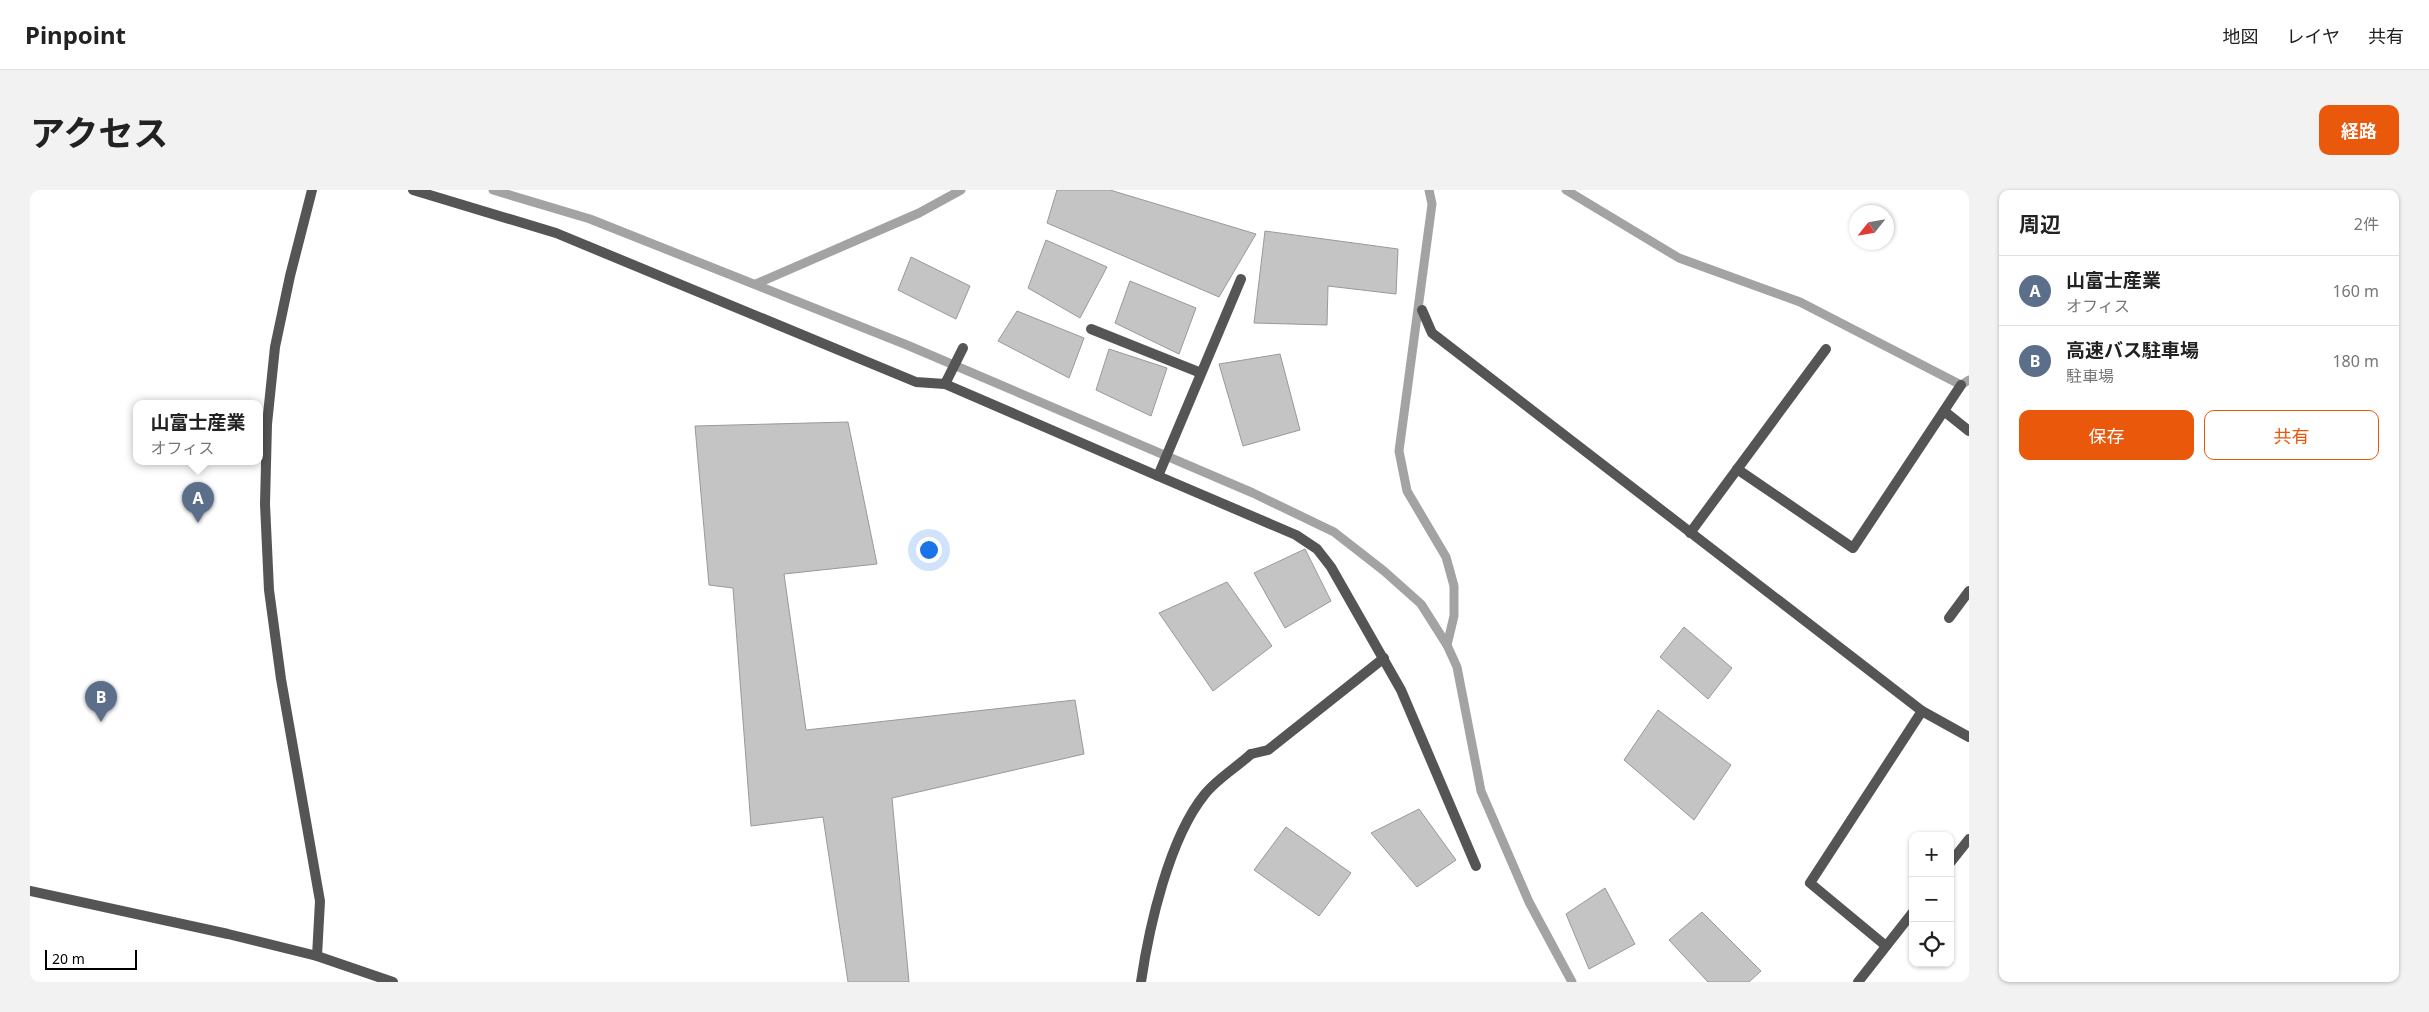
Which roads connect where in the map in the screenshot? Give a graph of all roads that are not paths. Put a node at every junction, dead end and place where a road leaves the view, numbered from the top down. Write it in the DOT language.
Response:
graph roads {
  1 [pos="312,190"];
  2 [pos="414,190"];
  3 [pos="1241,279"];
  4 [pos="1422,310"];
  5 [pos="1091,329"];
  6 [pos="963,348"];
  7 [pos="1826,349"];
  8 [pos="1201,373"];
  9 [pos="947,381"];
  10 [pos="1961,385"];
  11 [pos="1944,411"];
  12 [pos="1969,431"];
  13 [pos="1737,469"];
  14 [pos="1160,472"];
  15 [pos="1690,532"];
  16 [pos="1969,591"];
  17 [pos="1949,618"];
  18 [pos="1384,658"];
  19 [pos="1922,711"];
  20 [pos="1969,737"];
  21 [pos="1969,839"];
  22 [pos="1954,858"];
  23 [pos="1476,866"];
  24 [pos="30,891"];
  25 [pos="1909,917"];
  26 [pos="1886,946"];
  27 [pos="317,956"];
  28 [pos="393,982"];
  29 [pos="1142,982"];
  30 [pos="1858,982"];
  1 -- 27 [label="street"];
  2 -- 9 [label="street"];
  3 -- 8 [label="street"];
  4 -- 15 [label="street"];
  5 -- 8 [label="street"];
  6 -- 9 [label="street"];
  7 -- 13 [label="street"];
  8 -- 14 [label="street"];
  9 -- 14 [label="street"];
  10 -- 11 [label="street"];
  11 -- 12 [label="street"];
  11 -- 13 [label="street"];
  13 -- 15 [label="street"];
  14 -- 18 [label="street"];
  15 -- 19 [label="street"];
  16 -- 17 [label="street"];
  18 -- 23 [label="street"];
  18 -- 29 [label="street"];
  19 -- 20 [label="street"];
  19 -- 26 [label="street"];
  21 -- 22 [label="street"];
  24 -- 27 [label="street"];
  25 -- 26 [label="street"];
  26 -- 30 [label="street"];
  27 -- 28 [label="street"];
}
